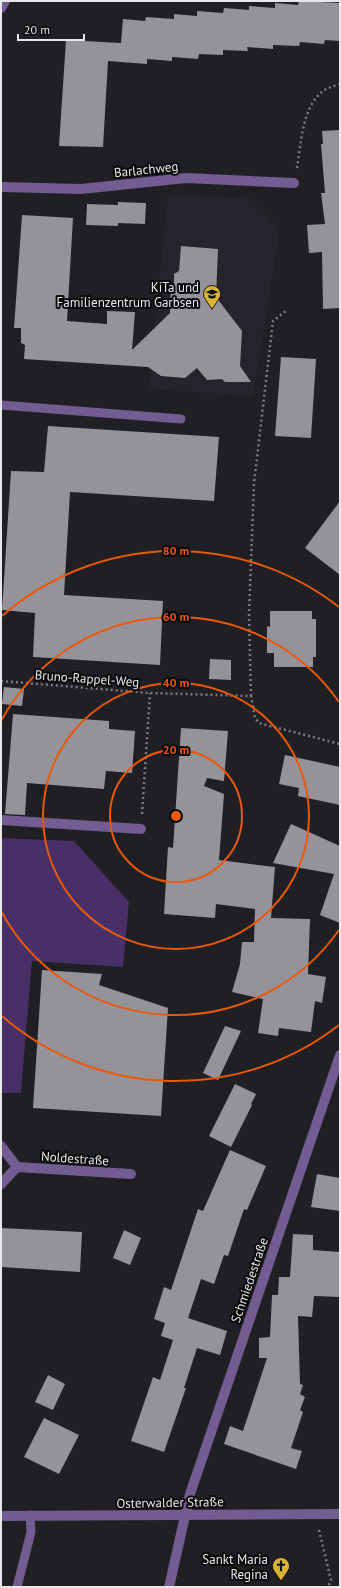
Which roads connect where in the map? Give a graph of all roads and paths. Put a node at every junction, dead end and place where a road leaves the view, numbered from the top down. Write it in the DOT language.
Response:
graph roads {
  1 [pos="4,1"];
  2 [pos="1,8"];
  3 [pos="340,84"];
  4 [pos="294,183"];
  5 [pos="1,187"];
  6 [pos="287,310"];
  7 [pos="1,405"];
  8 [pos="181,419"];
  9 [pos="1,681"];
  10 [pos="150,693"];
  11 [pos="251,696"];
  12 [pos="340,744"];
  13 [pos="1,820"];
  14 [pos="142,829"];
  15 [pos="340,1055"];
  16 [pos="1,1146"];
  17 [pos="17,1167"];
  18 [pos="132,1174"];
  19 [pos="1,1184"];
  20 [pos="340,1514"];
  21 [pos="30,1515"];
  22 [pos="185,1515"];
  23 [pos="1,1516"];
  24 [pos="319,1530"];
  25 [pos="17,1587"];
  26 [pos="169,1587"];
  27 [pos="328,1587"];
  1 -- 2 [label="street"];
  3 -- 4 [label="path"];
  4 -- 5 [label="street, Barlachweg"];
  6 -- 11 [label="path"];
  7 -- 8 [label="lane"];
  9 -- 10 [label="path, Bruno-Rappel-Weg"];
  10 -- 11 [label="path, Bruno-Rappel-Weg"];
  10 -- 14 [label="path"];
  11 -- 12 [label="path"];
  13 -- 14 [label="street"];
  15 -- 22 [label="street, Schmiedestraße"];
  16 -- 17 [label="street"];
  17 -- 18 [label="street, Noldestraße"];
  17 -- 19 [label="street"];
  20 -- 22 [label="street, Osterwalder Straße"];
  21 -- 22 [label="street, Osterwalder Straße"];
  21 -- 23 [label="street, Osterwalder Straße"];
  21 -- 25 [label="lane"];
  22 -- 26 [label="street, Schmiedestraße"];
  24 -- 27 [label="path"];
}
